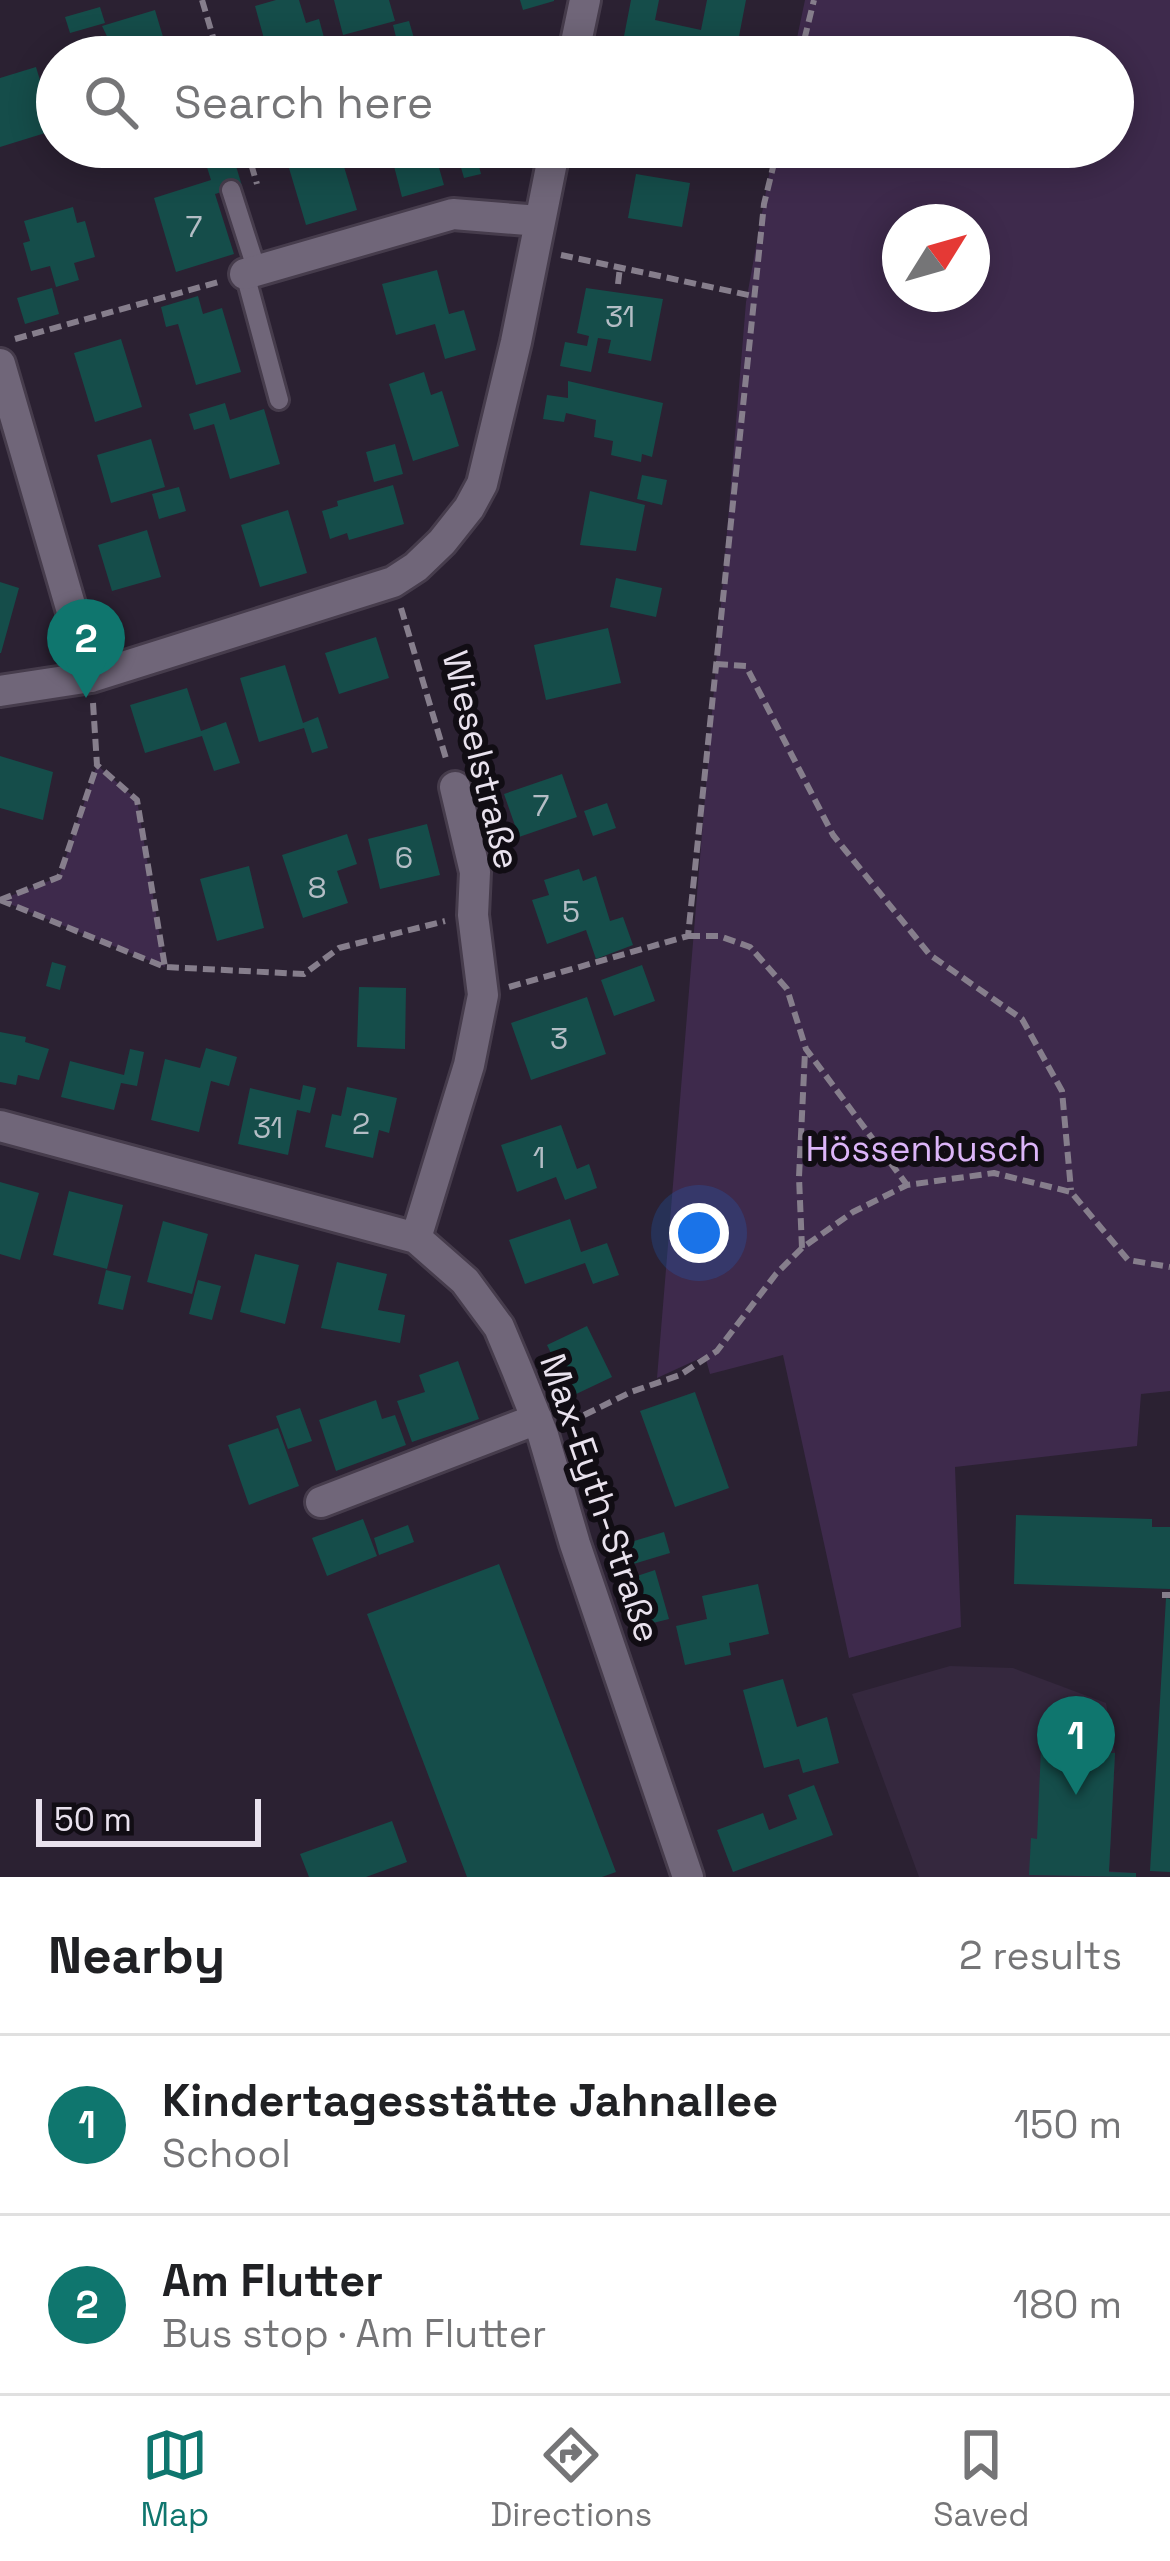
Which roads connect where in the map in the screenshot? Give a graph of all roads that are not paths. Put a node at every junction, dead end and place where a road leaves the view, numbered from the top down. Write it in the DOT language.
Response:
graph roads {
  1 [pos="585,0"];
  2 [pos="577,36"];
  3 [pos="551,168"];
  4 [pos="231,190"];
  5 [pos="537,235"];
  6 [pos="251,273"];
  7 [pos="0,364"];
  8 [pos="279,400"];
  9 [pos="91,677"];
  10 [pos="0,691"];
  11 [pos="455,788"];
  12 [pos="0,1126"];
  13 [pos="416,1238"];
  14 [pos="540,1427"];
  15 [pos="321,1502"];
  16 [pos="688,1877"];
  1 -- 2 [label="street"];
  3 -- 5 [label="street"];
  4 -- 6 [label="lane"];
  5 -- 6 [label="street"];
  5 -- 9 [label="street"];
  6 -- 8 [label="lane"];
  7 -- 9 [label="street"];
  9 -- 10 [label="street"];
  11 -- 13 [label="street, Wieselstraße"];
  12 -- 13 [label="street, Max-Eyth-Straße"];
  13 -- 14 [label="street, Max-Eyth-Straße"];
  14 -- 15 [label="street"];
  14 -- 16 [label="street, Max-Eyth-Straße"];
}
